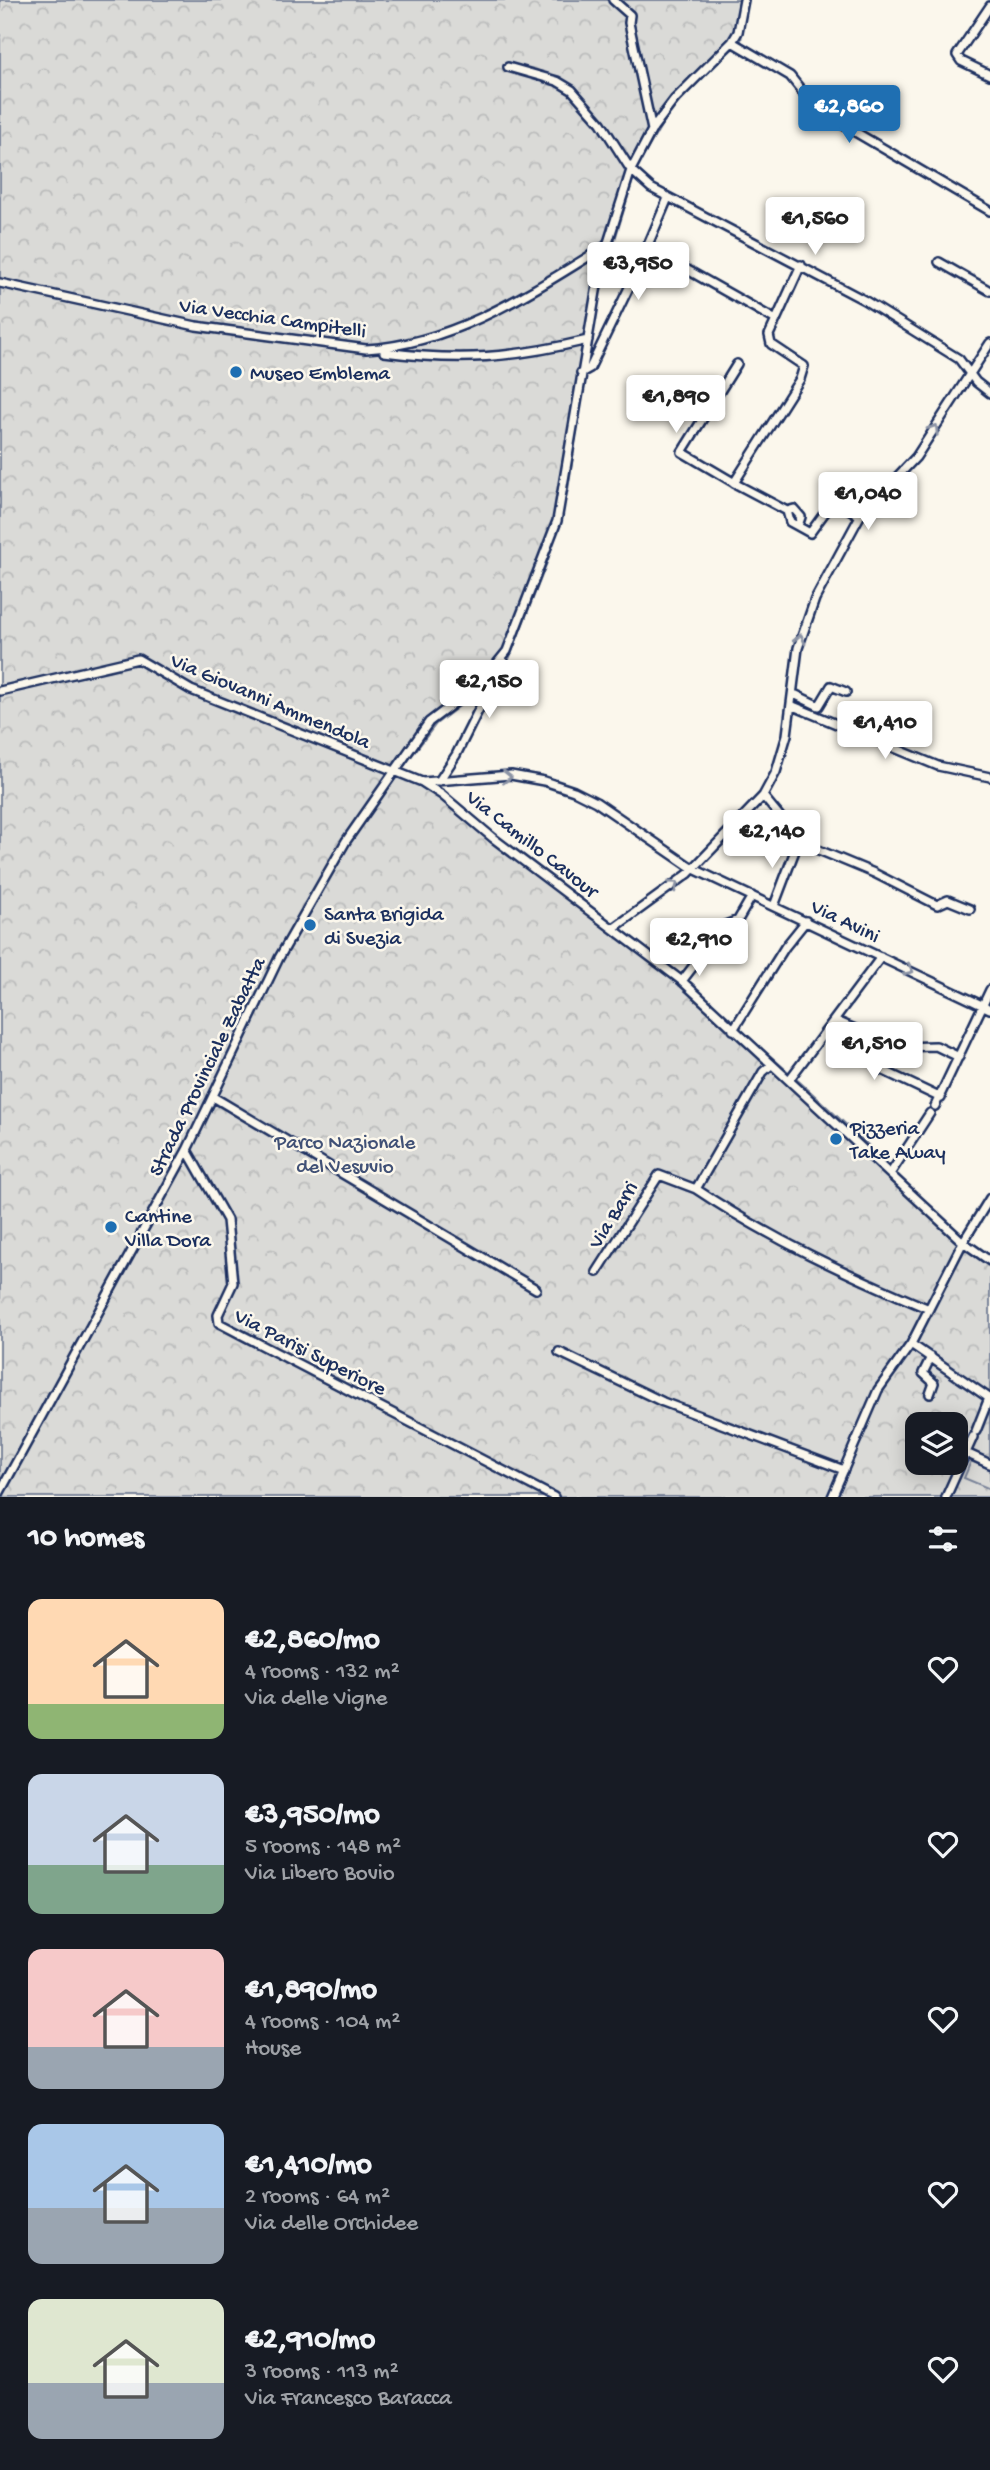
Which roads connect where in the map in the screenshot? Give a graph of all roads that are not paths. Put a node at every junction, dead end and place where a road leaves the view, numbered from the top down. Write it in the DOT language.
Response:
graph roads {
  1 [pos="614,0"];
  2 [pos="744,0"];
  3 [pos="990,6"];
  4 [pos="732,42"];
  5 [pos="508,67"];
  6 [pos="990,75"];
  7 [pos="652,130"];
  8 [pos="631,170"];
  9 [pos="668,198"];
  10 [pos="990,211"];
  11 [pos="604,247"];
  12 [pos="647,247"];
  13 [pos="939,262"];
  14 [pos="801,265"];
  15 [pos="0,283"];
  16 [pos="990,291"];
  17 [pos="776,320"];
  18 [pos="588,340"];
  19 [pos="990,343"];
  20 [pos="366,349"];
  21 [pos="737,363"];
  22 [pos="581,373"];
  23 [pos="969,374"];
  24 [pos="990,393"];
  25 [pos="733,482"];
  26 [pos="860,516"];
  27 [pos="502,659"];
  28 [pos="0,691"];
  29 [pos="846,692"];
  30 [pos="794,694"];
  31 [pos="793,706"];
  32 [pos="393,772"];
  33 [pos="990,777"];
  34 [pos="439,781"];
  35 [pos="422,782"];
  36 [pos="763,796"];
  37 [pos="797,841"];
  38 [pos="692,868"];
  39 [pos="752,896"];
  40 [pos="774,906"];
  41 [pos="970,909"];
  42 [pos="806,921"];
  43 [pos="614,929"];
  44 [pos="881,957"];
  45 [pos="682,981"];
  46 [pos="990,990"];
  47 [pos="987,1007"];
  48 [pos="834,1020"];
  49 [pos="733,1030"];
  50 [pos="874,1055"];
  51 [pos="959,1057"];
  52 [pos="771,1065"];
  53 [pos="789,1080"];
  54 [pos="215,1098"];
  55 [pos="941,1098"];
  56 [pos="187,1150"];
  57 [pos="890,1174"];
  58 [pos="696,1189"];
  59 [pos="990,1198"];
  60 [pos="963,1242"];
  61 [pos="990,1261"];
  62 [pos="597,1272"];
  63 [pos="536,1289"];
  64 [pos="929,1309"];
  65 [pos="911,1344"];
  66 [pos="559,1352"];
  67 [pos="931,1357"];
  68 [pos="930,1394"];
  69 [pos="988,1408"];
  70 [pos="968,1449"];
  71 [pos="968,1454"];
  72 [pos="990,1464"];
  73 [pos="844,1470"];
  74 [pos="954,1475"];
  75 [pos="0,1492"];
  76 [pos="554,1497"];
  77 [pos="832,1497"];
  78 [pos="946,1497"];
  1 -- 7 [label="street"];
  2 -- 4 [label="street"];
  3 -- 6 [label="street"];
  4 -- 7 [label="street"];
  4 -- 10 [label="street"];
  5 -- 8 [label="street"];
  7 -- 8 [label="street"];
  8 -- 9 [label="street"];
  8 -- 11 [label="street"];
  9 -- 12 [label="street"];
  9 -- 14 [label="street"];
  11 -- 18 [label="street"];
  11 -- 20 [label="street, Via Vecchia Campitelli"];
  12 -- 17 [label="street"];
  12 -- 22 [label="street"];
  13 -- 16 [label="street"];
  14 -- 17 [label="street"];
  14 -- 23 [label="street"];
  15 -- 20 [label="street, Via Vecchia Campitelli"];
  17 -- 26 [label="street"];
  18 -- 20 [label="street"];
  18 -- 22 [label="street"];
  19 -- 23 [label="street"];
  21 -- 25 [label="street"];
  22 -- 27 [label="street"];
  23 -- 24 [label="street"];
  26 -- 23 [label="street, one-way"];
  30 -- 26 [label="street, one-way"];
  27 -- 32 [label="street, Strada Provinciale Zabatta"];
  27 -- 34 [label="street"];
  28 -- 32 [label="street, Via Giovanni Ammendola"];
  29 -- 30 [label="street"];
  30 -- 31 [label="street"];
  31 -- 33 [label="street"];
  31 -- 36 [label="street"];
  32 -- 35 [label="street, Via Camillo Cavour"];
  32 -- 54 [label="street, Strada Provinciale Zabatta"];
  34 -- 35 [label="street, Via Avini"];
  34 -- 38 [label="street, Via Avini, one-way"];
  35 -- 43 [label="street, Via Camillo Cavour"];
  36 -- 37 [label="street"];
  36 -- 38 [label="street"];
  37 -- 40 [label="street"];
  37 -- 41 [label="street"];
  38 -- 39 [label="street, Via Avini"];
  43 -- 38 [label="street, one-way"];
  39 -- 40 [label="street, Via Avini"];
  39 -- 45 [label="street"];
  40 -- 42 [label="street, Via Avini"];
  42 -- 44 [label="street, Via Avini"];
  42 -- 49 [label="street"];
  43 -- 45 [label="street, Via Camillo Cavour"];
  44 -- 47 [label="street, Via Avini, one-way"];
  44 -- 48 [label="street"];
  45 -- 49 [label="street, Via Camillo Cavour"];
  46 -- 47 [label="street"];
  47 -- 51 [label="street"];
  48 -- 50 [label="street"];
  48 -- 53 [label="street"];
  49 -- 52 [label="street, Via Camillo Cavour"];
  50 -- 51 [label="street"];
  50 -- 55 [label="street"];
  51 -- 55 [label="street"];
  52 -- 53 [label="street, Via Camillo Cavour"];
  52 -- 58 [label="street"];
  53 -- 57 [label="street, Via Camillo Cavour"];
  54 -- 56 [label="street, Strada Provinciale Zabatta"];
  54 -- 63 [label="street"];
  55 -- 57 [label="street"];
  56 -- 75 [label="street, Strada Provinciale Zabatta"];
  56 -- 76 [label="street, Via Parisi Superiore"];
  57 -- 60 [label="street, Via Camillo Cavour"];
  58 -- 62 [label="street, Via Barri"];
  58 -- 64 [label="street"];
  59 -- 60 [label="street"];
  60 -- 61 [label="street, Via Camillo Cavour"];
  60 -- 64 [label="street"];
  64 -- 65 [label="street"];
  65 -- 67 [label="street"];
  65 -- 73 [label="street"];
  66 -- 73 [label="street"];
  67 -- 68 [label="street"];
  67 -- 69 [label="street"];
  69 -- 70 [label="street"];
  71 -- 72 [label="street"];
  73 -- 77 [label="street"];
  74 -- 78 [label="street"];
}
